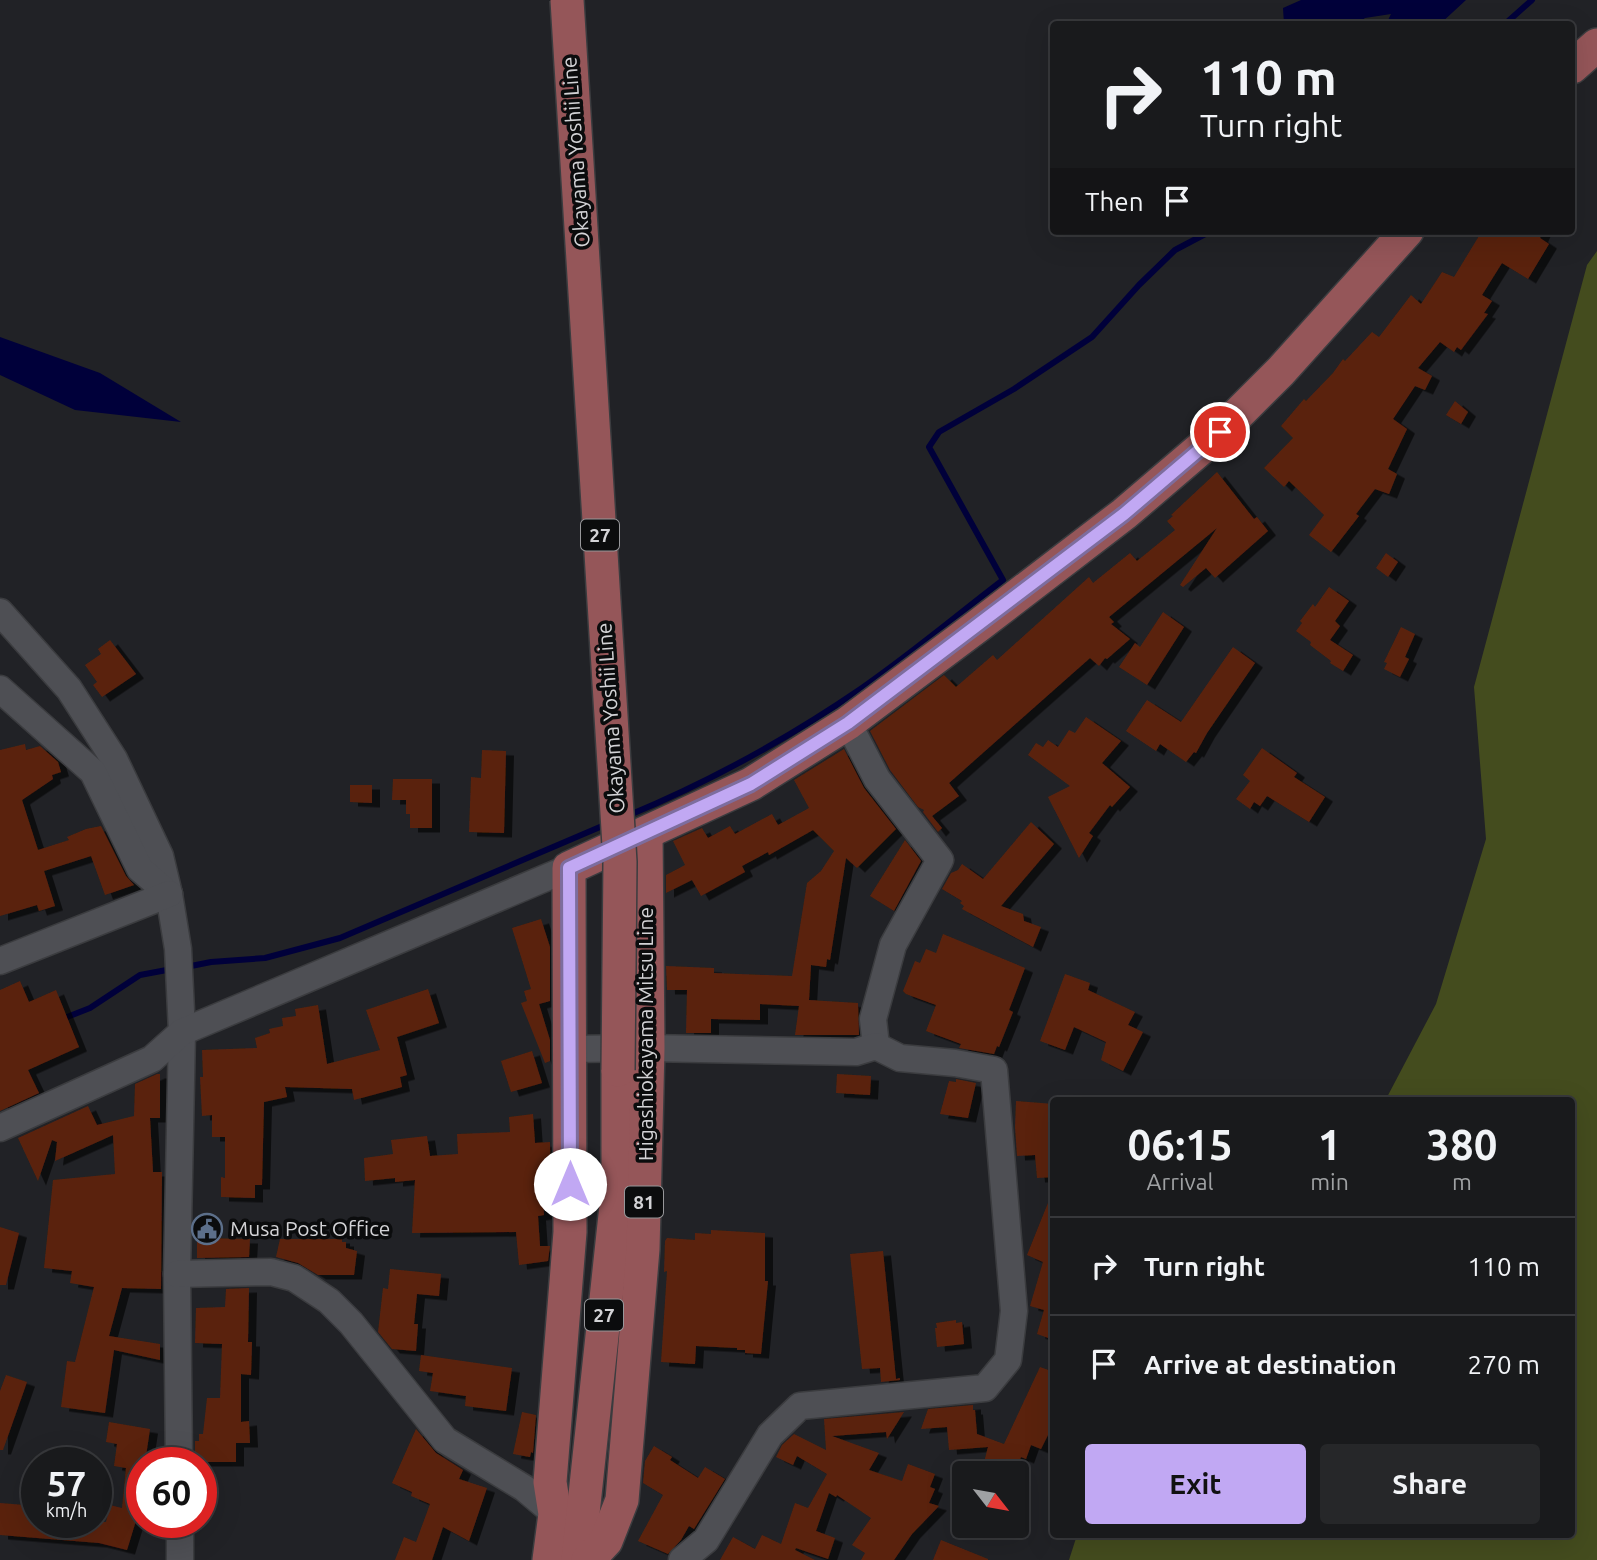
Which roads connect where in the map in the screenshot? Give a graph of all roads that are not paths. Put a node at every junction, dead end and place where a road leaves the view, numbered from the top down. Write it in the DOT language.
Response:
graph roads {
  1 [pos="567,0"];
  2 [pos="1597,45"];
  3 [pos="1575,64"];
  4 [pos="1403,235"];
  5 [pos="0,612"];
  6 [pos="0,689"];
  7 [pos="848,723"];
  8 [pos="646,833"];
  9 [pos="569,868"];
  10 [pos="169,894"];
  11 [pos="0,961"];
  12 [pos="182,1032"];
  13 [pos="876,1046"];
  14 [pos="648,1048"];
  15 [pos="570,1049"];
  16 [pos="0,1128"];
  17 [pos="177,1274"];
  18 [pos="179,1447"];
  19 [pos="569,1514"];
  20 [pos="180,1538"];
  21 [pos="180,1560"];
  22 [pos="549,1560"];
  23 [pos="578,1560"];
  24 [pos="588,1560"];
  25 [pos="682,1560"];
  1 -- 19 [label="main road, Okayama Yoshii Line / 27, bridge"];
  2 -- 3 [label="main road"];
  4 -- 7 [label="main road"];
  5 -- 10 [label="street"];
  6 -- 10 [label="street"];
  7 -- 8 [label="main road"];
  7 -- 13 [label="street"];
  8 -- 9 [label="main road"];
  8 -- 14 [label="main road, Higashiokayama Mitsu Line / 81"];
  9 -- 12 [label="street"];
  9 -- 15 [label="main road"];
  10 -- 11 [label="street"];
  10 -- 12 [label="street"];
  12 -- 16 [label="street"];
  12 -- 17 [label="street"];
  13 -- 14 [label="street"];
  13 -- 25 [label="street"];
  14 -- 15 [label="street"];
  14 -- 24 [label="main road, Higashiokayama Mitsu Line / 81"];
  15 -- 19 [label="main road"];
  17 -- 18 [label="street"];
  17 -- 19 [label="street"];
  19 -- 22 [label="main road"];
  19 -- 23 [label="main road, Okayama Yoshii Line / 27"];
  20 -- 21 [label="street"];
}
